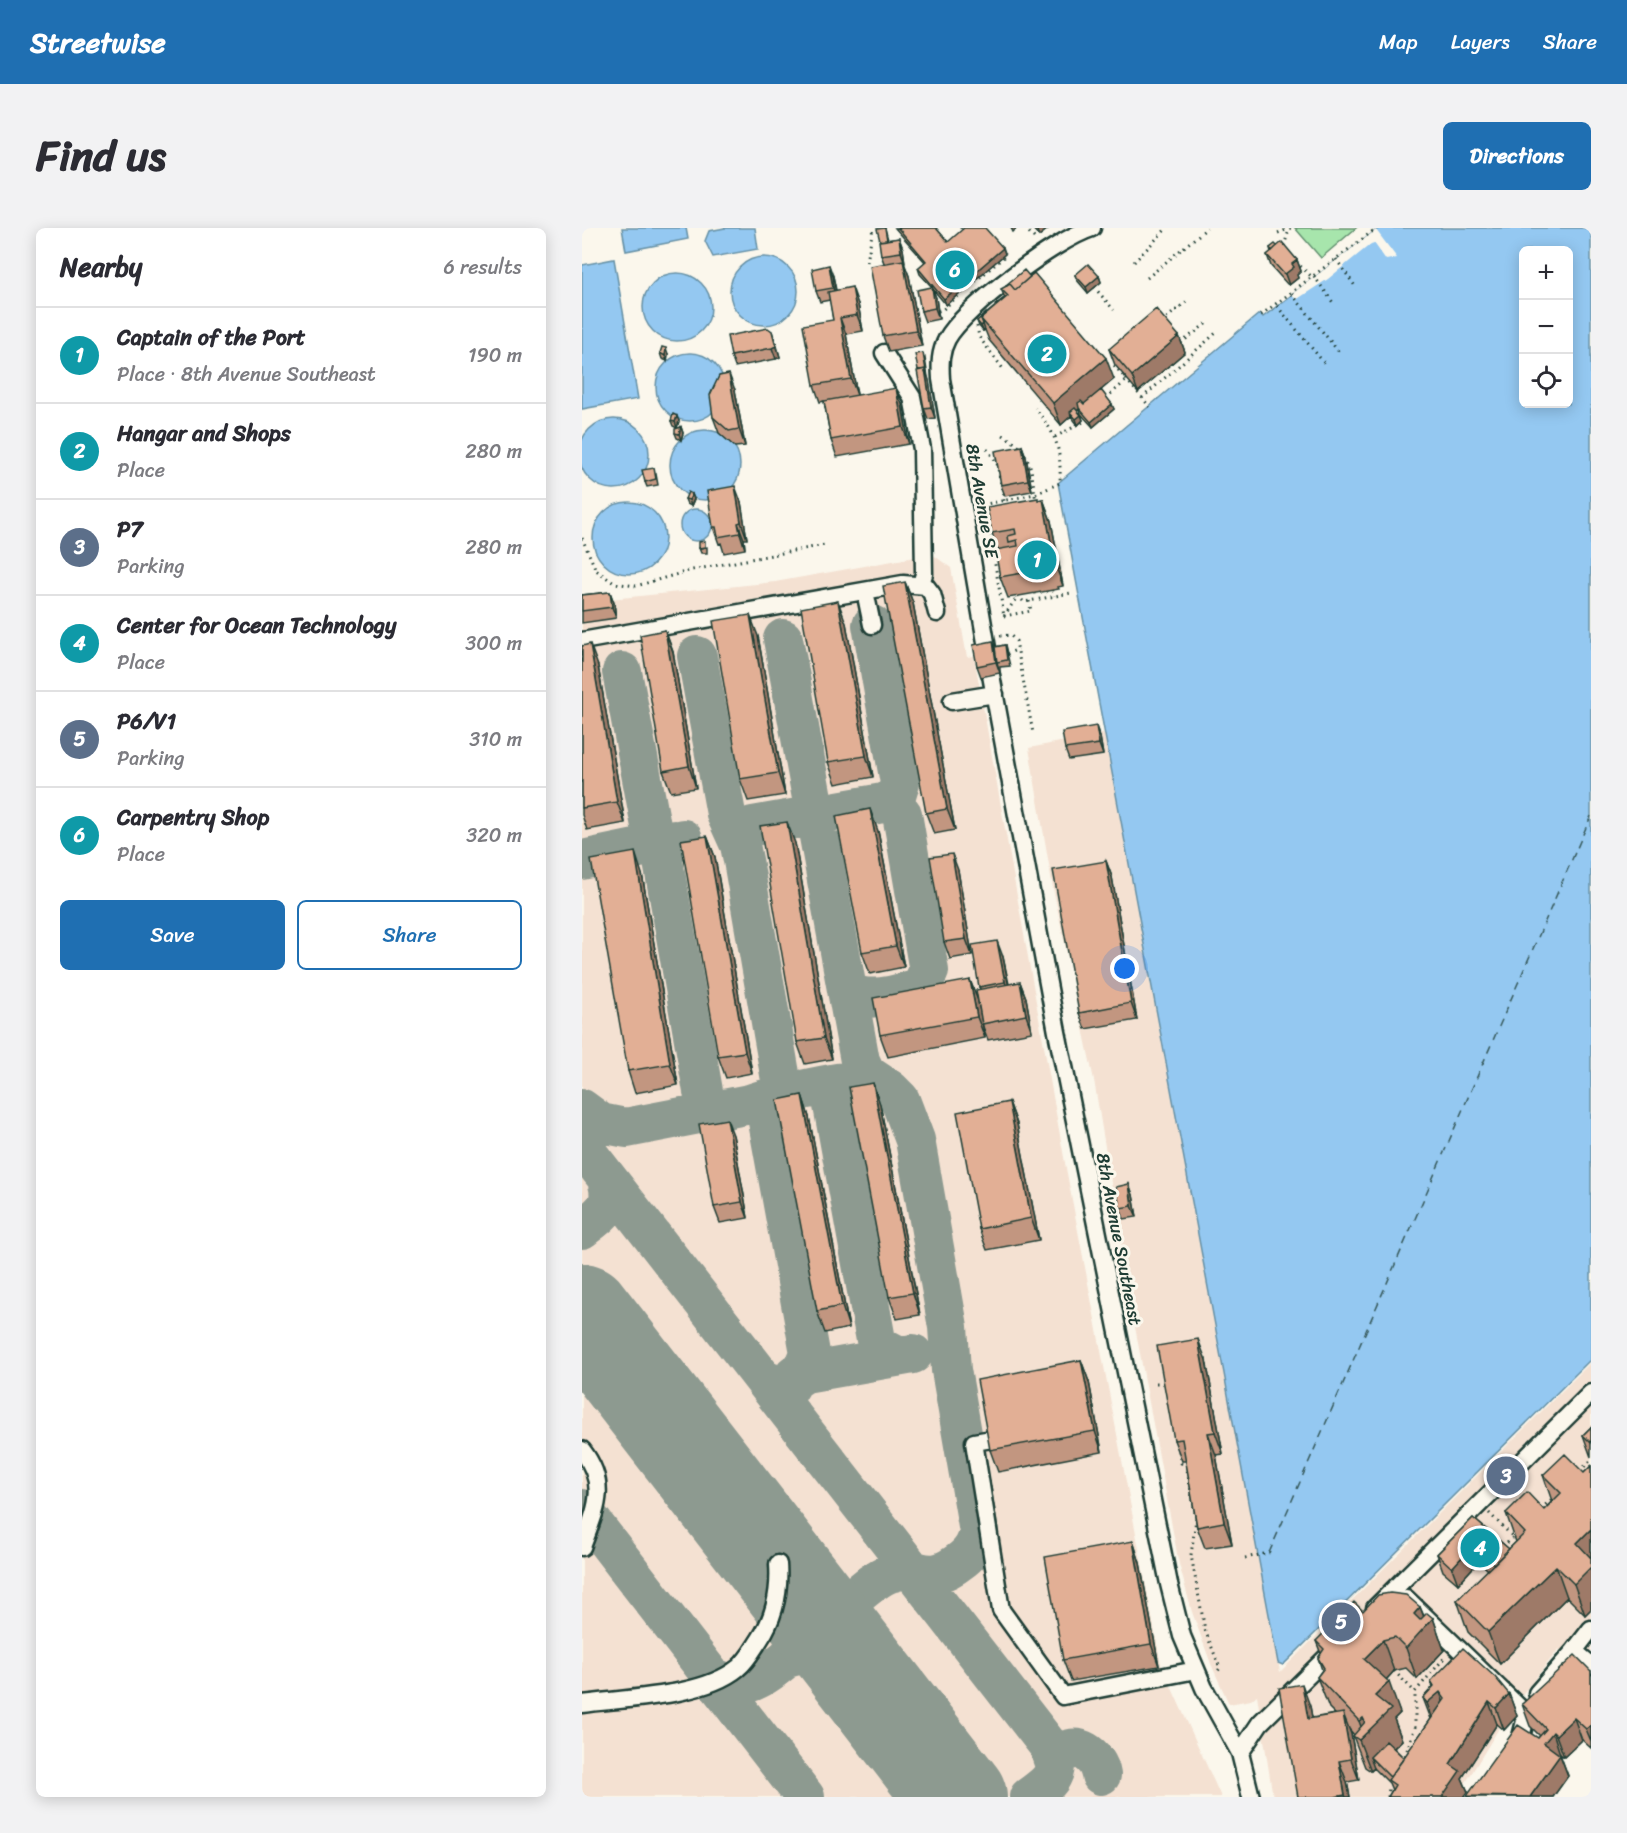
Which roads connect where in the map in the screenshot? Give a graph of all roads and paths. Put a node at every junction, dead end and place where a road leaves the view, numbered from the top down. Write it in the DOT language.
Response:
graph roads {
  1 [pos="873,228"];
  2 [pos="961,228"];
  3 [pos="1092,228"];
  4 [pos="1167,228"];
  5 [pos="1207,228"];
  6 [pos="1377,228"];
  7 [pos="1290,229"];
  8 [pos="1278,233"];
  9 [pos="956,241"];
  10 [pos="1283,248"];
  11 [pos="1007,254"];
  12 [pos="1290,255"];
  13 [pos="1336,259"];
  14 [pos="867,262"];
  15 [pos="1134,262"];
  16 [pos="1312,277"];
  17 [pos="1148,278"];
  18 [pos="1355,286"];
  19 [pos="1095,287"];
  20 [pos="1292,294"];
  21 [pos="1188,300"];
  22 [pos="1334,304"];
  23 [pos="1277,306"];
  24 [pos="976,307"];
  25 [pos="1114,310"];
  26 [pos="938,311"];
  27 [pos="1261,315"];
  28 [pos="1207,323"];
  29 [pos="1155,328"];
  30 [pos="1216,333"];
  31 [pos="1176,337"];
  32 [pos="1339,352"];
  33 [pos="884,353"];
  34 [pos="1121,357"];
  35 [pos="1325,364"];
  36 [pos="1004,370"];
  37 [pos="1127,380"];
  38 [pos="1106,398"];
  39 [pos="1142,398"];
  40 [pos="1150,407"];
  41 [pos="1035,408"];
  42 [pos="1087,420"];
  43 [pos="1003,435"];
  44 [pos="1055,437"];
  45 [pos="987,449"];
  46 [pos="1035,494"];
  47 [pos="1004,501"];
  48 [pos="987,504"];
  49 [pos="1037,504"];
  50 [pos="963,508"];
  51 [pos="1012,508"];
  52 [pos="991,522"];
  53 [pos="998,522"];
  54 [pos="582,538"];
  55 [pos="825,545"];
  56 [pos="999,552"];
  57 [pos="993,553"];
  58 [pos="1004,575"];
  59 [pos="997,576"];
  60 [pos="921,585"];
  61 [pos="865,591"];
  62 [pos="1034,593"];
  63 [pos="1071,593"];
  64 [pos="1054,596"];
  65 [pos="1029,601"];
  66 [pos="937,613"];
  67 [pos="1004,616"];
  68 [pos="872,625"];
  69 [pos="582,641"];
  70 [pos="992,648"];
  71 [pos="1018,649"];
  72 [pos="1007,654"];
  73 [pos="991,675"];
  74 [pos="995,694"];
  75 [pos="952,701"];
  76 [pos="1033,733"];
  77 [pos="1156,1383"];
  78 [pos="1167,1391"];
  79 [pos="1591,1393"];
  80 [pos="992,1439"];
  81 [pos="1177,1442"];
  82 [pos="582,1450"];
  83 [pos="1591,1460"];
  84 [pos="1585,1477"];
  85 [pos="1556,1494"];
  86 [pos="1481,1504"];
  87 [pos="1541,1510"];
  88 [pos="1534,1516"];
  89 [pos="1549,1517"];
  90 [pos="1520,1530"];
  91 [pos="1513,1537"];
  92 [pos="582,1547"];
  93 [pos="1269,1553"];
  94 [pos="1509,1554"];
  95 [pos="1245,1558"];
  96 [pos="778,1564"];
  97 [pos="1396,1588"];
  98 [pos="1359,1624"];
  99 [pos="1591,1629"];
  100 [pos="1344,1640"];
  101 [pos="1451,1640"];
  102 [pos="1574,1651"];
  103 [pos="1591,1665"];
  104 [pos="1196,1670"];
  105 [pos="1218,1671"];
  106 [pos="1394,1671"];
  107 [pos="1415,1692"];
  108 [pos="582,1704"];
  109 [pos="1522,1710"];
  110 [pos="1240,1753"];
  111 [pos="1404,1763"];
  112 [pos="1505,1765"];
  113 [pos="1389,1787"];
  114 [pos="1251,1797"];
  115 [pos="1388,1797"];
  1 -- 14 [label="path"];
  2 -- 9 [label="path"];
  3 -- 24 [label="street"];
  4 -- 15 [label="path"];
  5 -- 17 [label="path"];
  6 -- 13 [label="path"];
  7 -- 8 [label="path"];
  7 -- 10 [label="path"];
  11 -- 26 [label="path"];
  12 -- 16 [label="path"];
  13 -- 16 [label="path"];
  13 -- 18 [label="path"];
  16 -- 22 [label="path"];
  16 -- 27 [label="path"];
  19 -- 25 [label="path"];
  20 -- 32 [label="path"];
  21 -- 29 [label="path"];
  23 -- 35 [label="path"];
  24 -- 36 [label="path"];
  24 -- 50 [label="street, 8th Avenue SE"];
  28 -- 31 [label="path"];
  30 -- 39 [label="path"];
  33 -- 60 [label="street"];
  34 -- 37 [label="path"];
  37 -- 38 [label="path"];
  37 -- 39 [label="path"];
  39 -- 40 [label="path"];
  41 -- 44 [label="path"];
  42 -- 44 [label="path"];
  43 -- 46 [label="path"];
  44 -- 46 [label="path"];
  45 -- 47 [label="path"];
  46 -- 47 [label="path"];
  46 -- 49 [label="path"];
  47 -- 48 [label="path"];
  47 -- 51 [label="path"];
  48 -- 50 [label="path"];
  48 -- 52 [label="path"];
  50 -- 70 [label="street, 8th Avenue SE"];
  52 -- 53 [label="path"];
  52 -- 57 [label="path"];
  54 -- 55 [label="path"];
  56 -- 57 [label="path"];
  57 -- 59 [label="path"];
  58 -- 59 [label="path"];
  59 -- 67 [label="path"];
  60 -- 61 [label="street"];
  60 -- 66 [label="street"];
  61 -- 68 [label="street"];
  61 -- 69 [label="street"];
  62 -- 64 [label="path"];
  63 -- 64 [label="path"];
  64 -- 65 [label="path"];
  65 -- 67 [label="path"];
  65 -- 67 [label="path"];
  70 -- 71 [label="path"];
  71 -- 72 [label="path"];
  71 -- 76 [label="path"];
  73 -- 74 [label="street, 8th Avenue Southeast"];
  74 -- 75 [label="street"];
  74 -- 104 [label="street, 8th Avenue Southeast"];
  77 -- 78 [label="path"];
  79 -- 86 [label="street"];
  80 -- 104 [label="street"];
  81 -- 105 [label="path"];
  82 -- 92 [label="street"];
  83 -- 84 [label="path"];
  85 -- 87 [label="path"];
  86 -- 91 [label="path"];
  86 -- 97 [label="street"];
  87 -- 88 [label="path"];
  87 -- 89 [label="path"];
  90 -- 91 [label="path"];
  91 -- 94 [label="path"];
  93 -- 95 [label="path"];
  96 -- 108 [label="street"];
  97 -- 98 [label="street"];
  97 -- 101 [label="street"];
  99 -- 102 [label="street"];
  100 -- 110 [label="street"];
  101 -- 107 [label="path"];
  101 -- 109 [label="street"];
  102 -- 103 [label="street"];
  102 -- 109 [label="street"];
  104 -- 110 [label="street, 8th Avenue Southeast"];
  106 -- 107 [label="path"];
  107 -- 111 [label="path"];
  109 -- 112 [label="street"];
  110 -- 114 [label="street, 8th Avenue Southeast"];
  113 -- 115 [label="path"];
}
